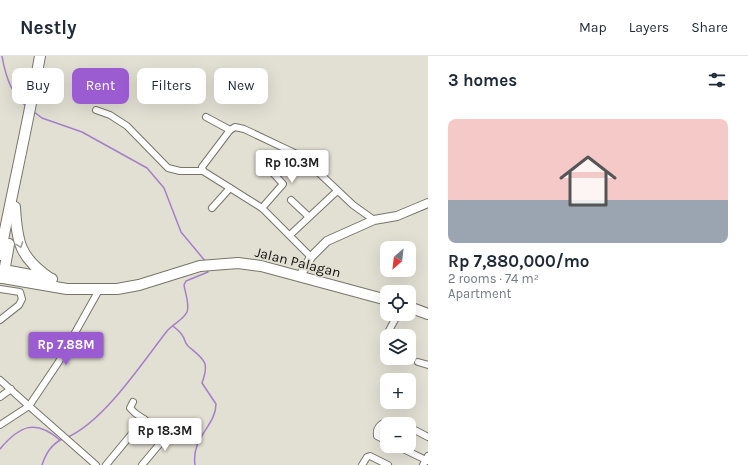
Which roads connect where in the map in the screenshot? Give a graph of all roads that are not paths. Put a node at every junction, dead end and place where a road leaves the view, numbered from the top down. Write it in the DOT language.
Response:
graph roads {
  1 [pos="40,56"];
  2 [pos="96,110"];
  3 [pos="206,117"];
  4 [pos="230,130"];
  5 [pos="262,161"];
  6 [pos="203,171"];
  7 [pos="230,188"];
  8 [pos="337,191"];
  9 [pos="291,200"];
  10 [pos="428,203"];
  11 [pos="12,206"];
  12 [pos="212,208"];
  13 [pos="262,208"];
  14 [pos="308,216"];
  15 [pos="374,220"];
  16 [pos="0,232"];
  17 [pos="290,235"];
  18 [pos="0,255"];
  19 [pos="311,257"];
  20 [pos="2,274"];
  21 [pos="300,276"];
  22 [pos="51,279"];
  23 [pos="0,289"];
  24 [pos="84,289"];
  25 [pos="99,290"];
  26 [pos="380,298"];
  27 [pos="416,310"];
  28 [pos="428,314"];
  29 [pos="0,320"];
  30 [pos="418,362"];
  31 [pos="428,365"];
  32 [pos="0,380"];
  33 [pos="11,390"];
  34 [pos="0,397"];
  35 [pos="133,402"];
  36 [pos="29,406"];
  37 [pos="144,419"];
  38 [pos="0,425"];
  39 [pos="380,426"];
  40 [pos="173,428"];
  41 [pos="416,431"];
  42 [pos="167,435"];
  43 [pos="428,437"];
  44 [pos="380,438"];
  45 [pos="411,453"];
  46 [pos="426,461"];
  47 [pos="96,465"];
  48 [pos="106,465"];
  49 [pos="142,465"];
  50 [pos="362,465"];
  51 [pos="388,465"];
  1 -- 11 [label="main road"];
  2 -- 6 [label="street"];
  3 -- 4 [label="street"];
  4 -- 6 [label="street"];
  4 -- 8 [label="street"];
  5 -- 13 [label="street"];
  6 -- 7 [label="street"];
  7 -- 12 [label="street"];
  7 -- 13 [label="street"];
  8 -- 14 [label="street"];
  8 -- 15 [label="street"];
  9 -- 14 [label="street"];
  10 -- 15 [label="street"];
  11 -- 16 [label="main road"];
  11 -- 18 [label="main road"];
  11 -- 20 [label="main road"];
  11 -- 22 [label="main road, one-way"];
  13 -- 17 [label="street"];
  14 -- 17 [label="street"];
  15 -- 19 [label="street"];
  17 -- 19 [label="street"];
  19 -- 21 [label="street"];
  20 -- 22 [label="main road, Jalan Palagan"];
  20 -- 24 [label="main road, Jalan Palagan"];
  21 -- 25 [label="main road, Jalan Palagan"];
  21 -- 26 [label="main road, Jalan Palagan"];
  22 -- 24 [label="main road, Jalan Palagan"];
  23 -- 29 [label="street"];
  24 -- 25 [label="main road, Jalan Palagan"];
  25 -- 36 [label="street"];
  27 -- 28 [label="main road"];
  30 -- 31 [label="street"];
  32 -- 33 [label="street"];
  33 -- 34 [label="street"];
  33 -- 36 [label="street"];
  35 -- 37 [label="street"];
  36 -- 38 [label="street"];
  36 -- 47 [label="street"];
  37 -- 42 [label="street"];
  37 -- 48 [label="street"];
  39 -- 44 [label="street"];
  40 -- 42 [label="street"];
  41 -- 43 [label="street"];
  42 -- 49 [label="street"];
  45 -- 46 [label="street"];
  50 -- 51 [label="street"];
}
